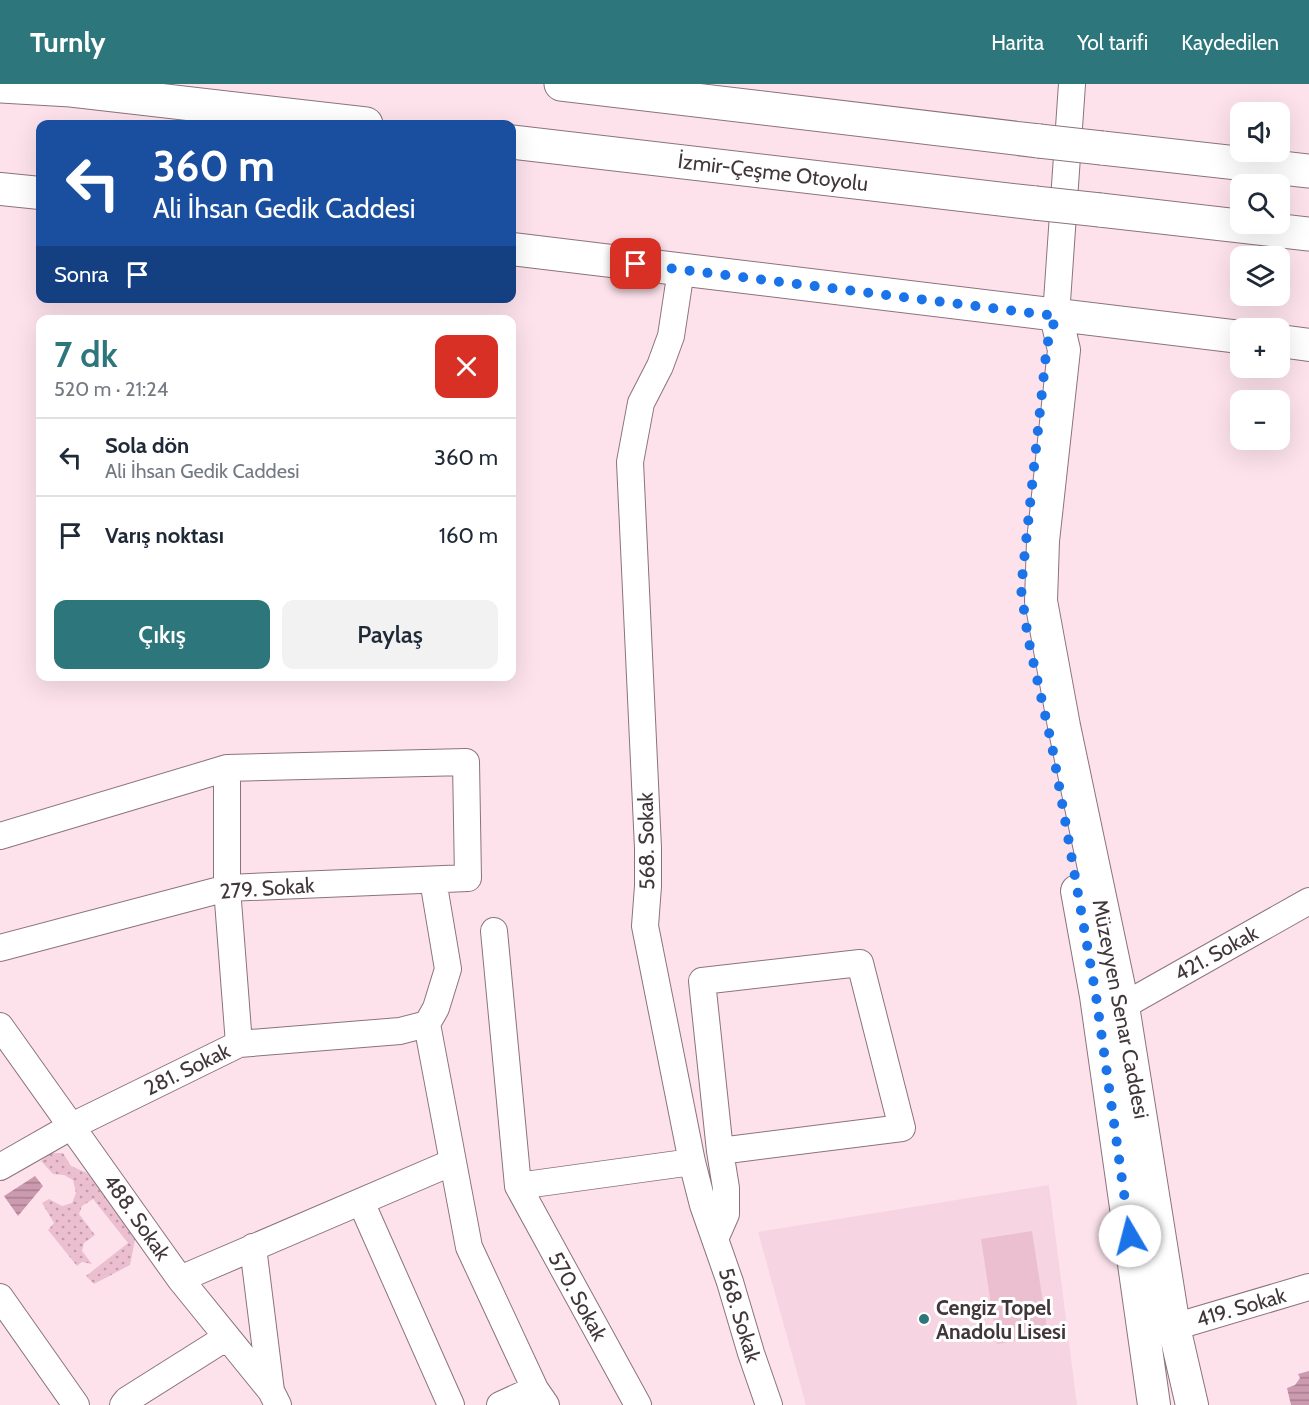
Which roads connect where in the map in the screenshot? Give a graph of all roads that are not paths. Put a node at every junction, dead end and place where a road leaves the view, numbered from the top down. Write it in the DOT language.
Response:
graph roads {
  1 [pos="561,84"];
  2 [pos="1072,84"];
  3 [pos="0,86"];
  4 [pos="331,120"];
  5 [pos="516,141"];
  6 [pos="1309,171"];
  7 [pos="0,189"];
  8 [pos="36,193"];
  9 [pos="1309,234"];
  10 [pos="516,249"];
  11 [pos="681,270"];
  12 [pos="1056,316"];
  13 [pos="1230,336"];
  14 [pos="1290,342"];
  15 [pos="1309,345"];
  16 [pos="227,768"];
  17 [pos="0,836"];
  18 [pos="433,880"];
  19 [pos="226,888"];
  20 [pos="1309,901"];
  21 [pos="494,931"];
  22 [pos="0,948"];
  23 [pos="1123,1006"];
  24 [pos="427,1024"];
  25 [pos="0,1026"];
  26 [pos="238,1044"];
  27 [pos="72,1126"];
  28 [pos="720,1151"];
  29 [pos="453,1162"];
  30 [pos="692,1162"];
  31 [pos="0,1167"];
  32 [pos="518,1186"];
  33 [pos="361,1202"];
  34 [pos="715,1239"];
  35 [pos="254,1247"];
  36 [pos="180,1279"];
  37 [pos="1309,1287"];
  38 [pos="0,1297"];
  39 [pos="1174,1326"];
  40 [pos="227,1337"];
  41 [pos="541,1397"];
  42 [pos="275,1398"];
  43 [pos="76,1405"];
  44 [pos="123,1405"];
  45 [pos="451,1405"];
  46 [pos="500,1405"];
  47 [pos="638,1405"];
  48 [pos="769,1405"];
  49 [pos="1154,1405"];
  50 [pos="1192,1405"];
  1 -- 6 [label="highway, bridge"];
  2 -- 12 [label="street"];
  3 -- 4 [label="highway"];
  5 -- 9 [label="highway, İzmir-Çeşme Otoyolu, bridge"];
  7 -- 8 [label="main road"];
  10 -- 11 [label="main road"];
  11 -- 12 [label="main road"];
  11 -- 30 [label="street, 568. Sokak"];
  12 -- 13 [label="main road"];
  12 -- 23 [label="main road, Müzeyyen Senar Caddesi"];
  12 -- 49 [label="main road, Müzeyyen Senar Caddesi"];
  14 -- 15 [label="main road"];
  16 -- 17 [label="street"];
  16 -- 18 [label="street, 279. Sokak"];
  16 -- 19 [label="street"];
  18 -- 19 [label="street, 279. Sokak"];
  18 -- 24 [label="street"];
  19 -- 22 [label="street, 279. Sokak"];
  19 -- 26 [label="street"];
  20 -- 23 [label="street, 421. Sokak"];
  21 -- 32 [label="street"];
  23 -- 39 [label="main road, Müzeyyen Senar Caddesi"];
  24 -- 26 [label="street, 281. Sokak"];
  24 -- 29 [label="street"];
  25 -- 27 [label="street, 488. Sokak"];
  26 -- 27 [label="street, 281. Sokak"];
  27 -- 31 [label="street, 281. Sokak"];
  27 -- 36 [label="street, 488. Sokak"];
  28 -- 28 [label="street"];
  28 -- 34 [label="street"];
  29 -- 33 [label="street"];
  29 -- 41 [label="street"];
  30 -- 32 [label="street"];
  30 -- 34 [label="street, 568. Sokak"];
  32 -- 47 [label="street, 570. Sokak"];
  33 -- 35 [label="street"];
  33 -- 45 [label="street"];
  34 -- 48 [label="street, 568. Sokak"];
  35 -- 36 [label="street"];
  35 -- 42 [label="street"];
  36 -- 40 [label="street, 488. Sokak"];
  37 -- 39 [label="street, 419. Sokak"];
  38 -- 43 [label="street"];
  39 -- 50 [label="main road, Müzeyyen Senar Caddesi"];
  40 -- 42 [label="street, 488. Sokak"];
  40 -- 44 [label="street"];
  41 -- 46 [label="street"];
}
